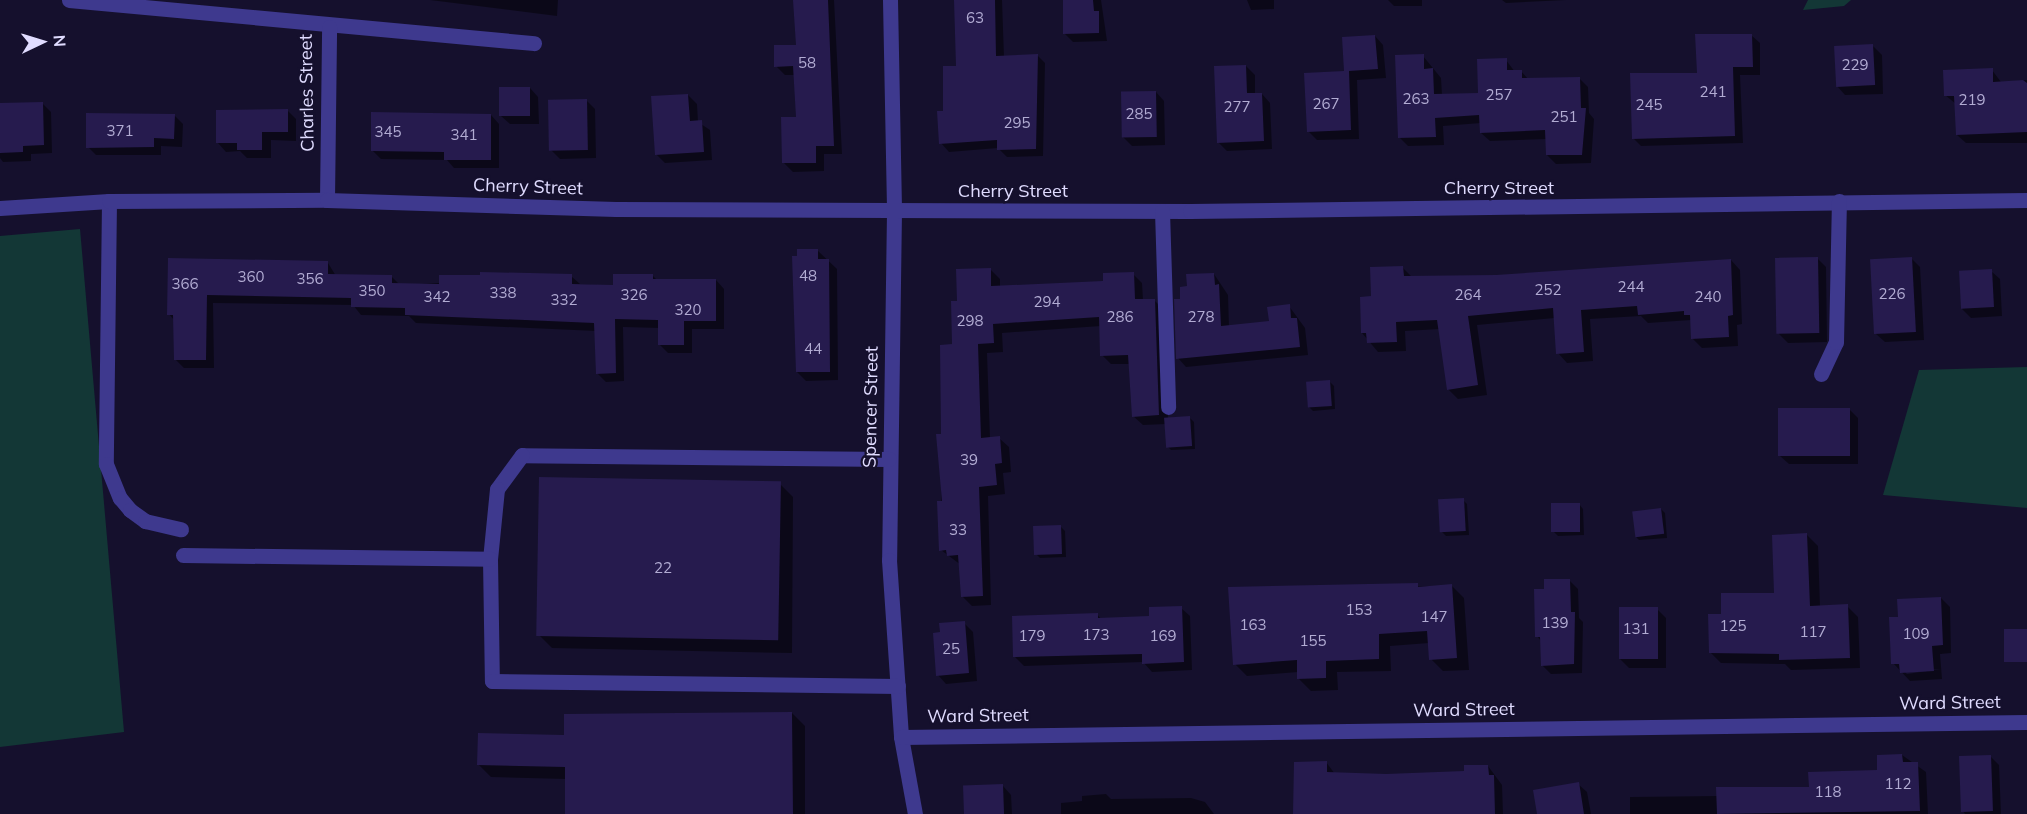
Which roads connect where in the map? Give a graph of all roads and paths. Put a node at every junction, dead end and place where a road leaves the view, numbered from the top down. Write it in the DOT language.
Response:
graph roads {
  1 [pos="69,0"];
  2 [pos="890,0"];
  3 [pos="329,27"];
  4 [pos="534,43"];
  5 [pos="327,200"];
  6 [pos="2027,200"];
  7 [pos="109,201"];
  8 [pos="1839,201"];
  9 [pos="0,208"];
  10 [pos="894,211"];
  11 [pos="1162,211"];
  12 [pos="1821,374"];
  13 [pos="1168,407"];
  14 [pos="890,459"];
  15 [pos="181,529"];
  16 [pos="183,555"];
  17 [pos="490,559"];
  18 [pos="898,686"];
  19 [pos="2027,722"];
  20 [pos="902,737"];
  21 [pos="915,814"];
  1 -- 3 [label="street, Charles Street"];
  2 -- 10 [label="street, Spencer Street"];
  3 -- 4 [label="street"];
  3 -- 5 [label="street, Charles Street"];
  5 -- 7 [label="street, Cherry Street"];
  5 -- 10 [label="street, Cherry Street"];
  6 -- 8 [label="street, Cherry Street"];
  7 -- 9 [label="street, Cherry Street"];
  7 -- 15 [label="street"];
  8 -- 11 [label="street, Cherry Street"];
  8 -- 12 [label="street"];
  10 -- 11 [label="street, Cherry Street"];
  10 -- 14 [label="street, Spencer Street"];
  11 -- 13 [label="street"];
  14 -- 17 [label="street"];
  14 -- 18 [label="street, Spencer Street"];
  16 -- 17 [label="street"];
  17 -- 18 [label="street"];
  18 -- 20 [label="street, Spencer Street"];
  19 -- 20 [label="street, Ward Street"];
  20 -- 21 [label="street, Spencer Street"];
}
